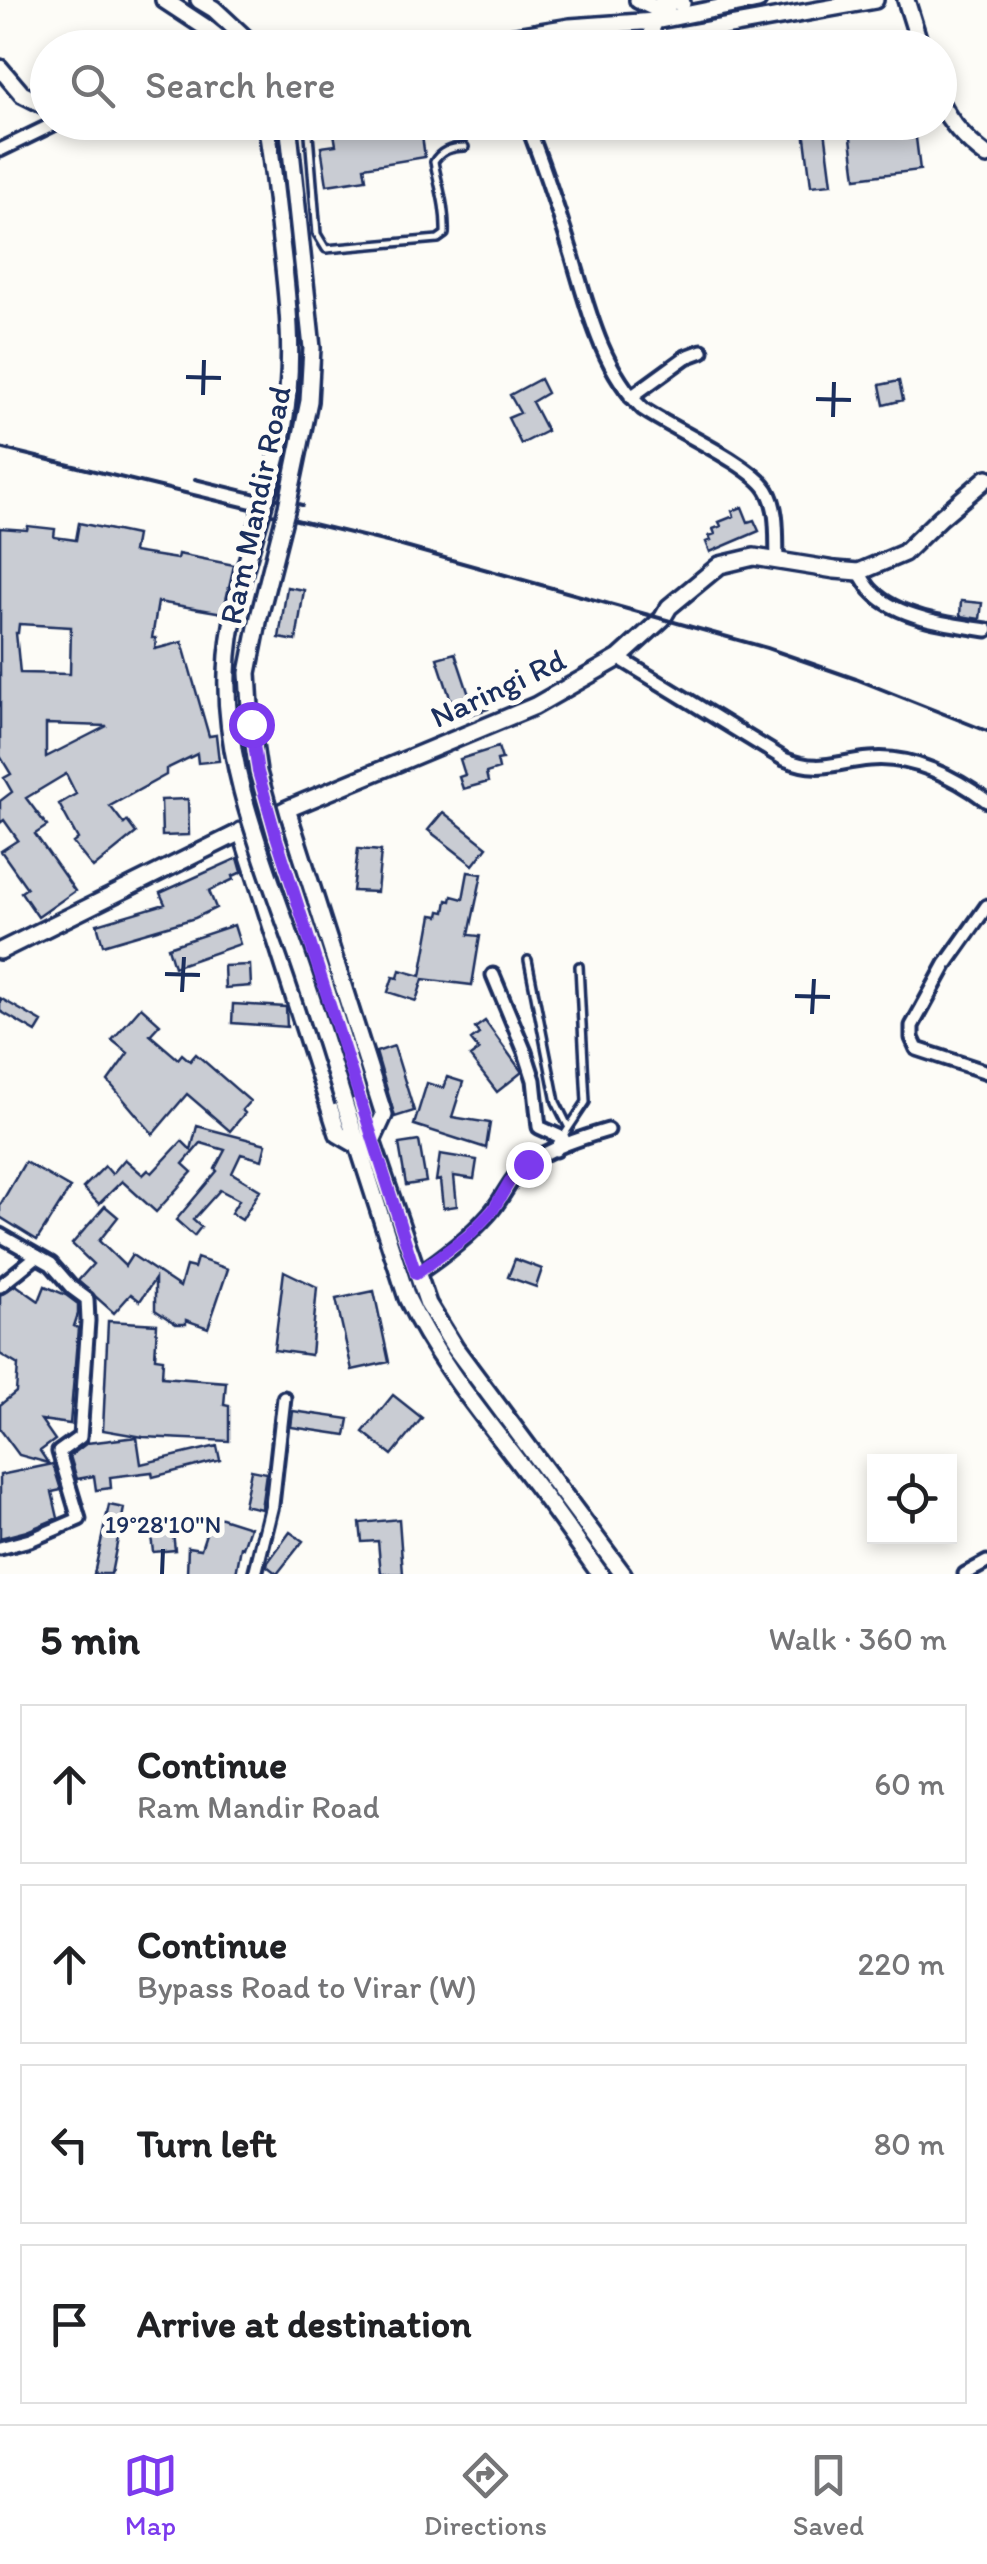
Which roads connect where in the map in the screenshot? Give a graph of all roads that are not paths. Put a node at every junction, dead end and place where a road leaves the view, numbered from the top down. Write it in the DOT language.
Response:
graph roads {
  1 [pos="164,0"];
  2 [pos="199,0"];
  3 [pos="638,0"];
  4 [pos="758,0"];
  5 [pos="876,0"];
  6 [pos="906,0"];
  7 [pos="671,8"];
  8 [pos="211,30"];
  9 [pos="236,30"];
  10 [pos="552,30"];
  11 [pos="654,30"];
  12 [pos="708,30"];
  13 [pos="915,30"];
  14 [pos="0,68"];
  15 [pos="30,98"];
  16 [pos="957,127"];
  17 [pos="30,136"];
  18 [pos="268,140"];
  19 [pos="290,140"];
  20 [pos="309,140"];
  21 [pos="533,140"];
  22 [pos="465,148"];
  23 [pos="0,150"];
  24 [pos="987,156"];
  25 [pos="702,351"];
  26 [pos="631,398"];
  27 [pos="987,478"];
  28 [pos="777,560"];
  29 [pos="859,572"];
  30 [pos="987,630"];
  31 [pos="619,658"];
  32 [pos="987,801"];
  33 [pos="287,809"];
  34 [pos="242,830"];
  35 [pos="987,906"];
  36 [pos="0,951"];
  37 [pos="528,960"];
  38 [pos="579,966"];
  39 [pos="492,975"];
  40 [pos="987,1072"];
  41 [pos="351,1099"];
  42 [pos="608,1130"];
  43 [pos="563,1138"];
  44 [pos="365,1143"];
  45 [pos="0,1235"];
  46 [pos="38,1256"];
  47 [pos="416,1274"];
  48 [pos="0,1286"];
  49 [pos="284,1398"];
  50 [pos="0,1548"];
  51 [pos="987,1562"];
  52 [pos="255,1574"];
  53 [pos="600,1574"];
  54 [pos="623,1574"];
  55 [pos="965,1574"];
  1 -- 8 [label="main road"];
  2 -- 9 [label="main road"];
  3 -- 7 [label="main road"];
  4 -- 7 [label="main road"];
  5 -- 12 [label="main road"];
  6 -- 13 [label="main road"];
  7 -- 10 [label="main road"];
  7 -- 11 [label="main road"];
  14 -- 15 [label="main road"];
  16 -- 24 [label="main road"];
  17 -- 23 [label="street"];
  18 -- 41 [label="main road, bridge"];
  19 -- 41 [label="main road, Ram Mandir Road, bridge"];
  20 -- 22 [label="lane"];
  21 -- 26 [label="street"];
  25 -- 26 [label="street"];
  26 -- 28 [label="street"];
  27 -- 29 [label="main road, Naringi Rd"];
  28 -- 29 [label="main road, Naringi Rd"];
  28 -- 31 [label="main road, Naringi Rd"];
  29 -- 30 [label="street"];
  31 -- 32 [label="street"];
  31 -- 33 [label="main road, Naringi Rd"];
  33 -- 34 [label="main road, Naringi Rd"];
  33 -- 44 [label="main road"];
  34 -- 36 [label="main road, Naringi Rd"];
  34 -- 44 [label="main road"];
  35 -- 40 [label="street"];
  37 -- 43 [label="lane"];
  38 -- 43 [label="lane"];
  39 -- 43 [label="street"];
  41 -- 44 [label="main road"];
  42 -- 43 [label="street"];
  43 -- 47 [label="street"];
  44 -- 47 [label="main road"];
  44 -- 53 [label="main road"];
  45 -- 46 [label="street"];
  46 -- 48 [label="street"];
  46 -- 50 [label="street"];
  47 -- 54 [label="main road"];
  49 -- 52 [label="street"];
  51 -- 55 [label="street"];
}
